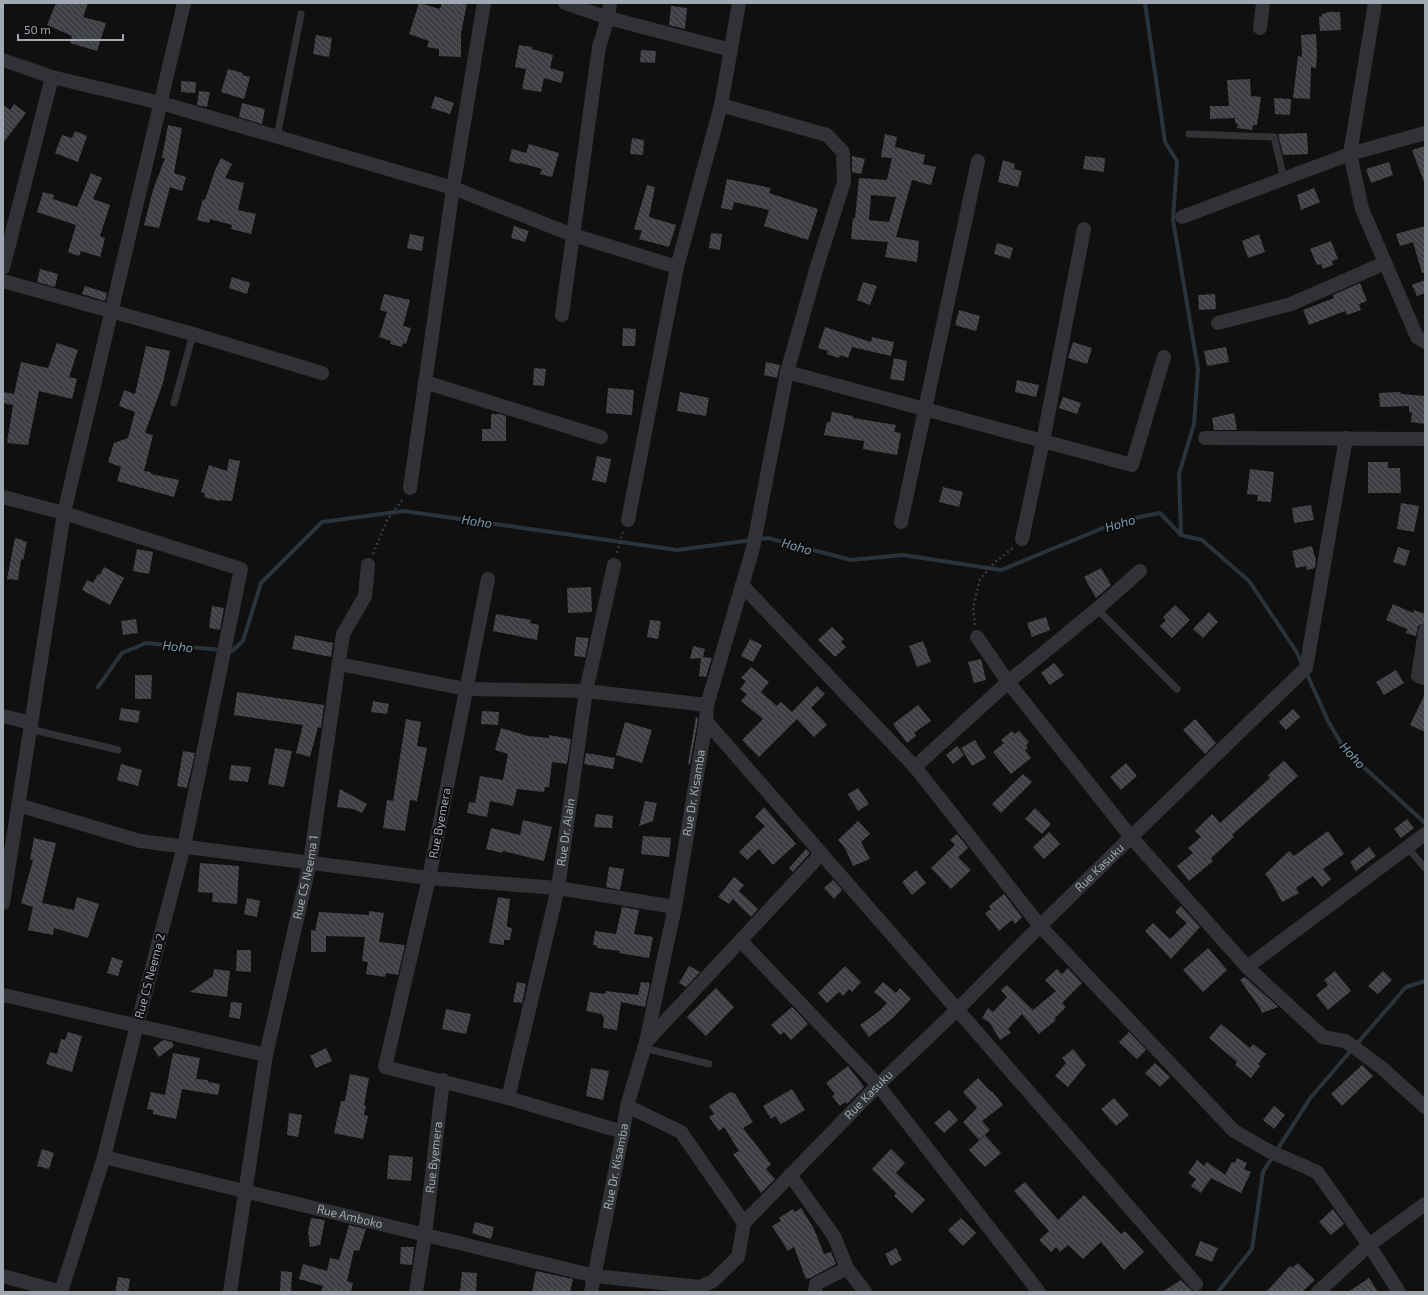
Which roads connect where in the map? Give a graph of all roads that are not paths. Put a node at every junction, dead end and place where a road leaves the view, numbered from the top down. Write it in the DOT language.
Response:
graph roads {
  1 [pos="184,3"];
  2 [pos="484,3"];
  3 [pos="565,3"];
  4 [pos="610,3"];
  5 [pos="739,3"];
  6 [pos="1263,3"];
  7 [pos="1375,3"];
  8 [pos="301,14"];
  9 [pos="608,18"];
  10 [pos="1260,28"];
  11 [pos="731,50"];
  12 [pos="3,60"];
  13 [pos="52,77"];
  14 [pos="161,103"];
  15 [pos="722,105"];
  16 [pos="1425,133"];
  17 [pos="1189,134"];
  18 [pos="277,137"];
  19 [pos="1350,154"];
  20 [pos="978,161"];
  21 [pos="1284,179"];
  22 [pos="454,188"];
  23 [pos="1182,217"];
  24 [pos="1084,229"];
  25 [pos="573,235"];
  26 [pos="1385,263"];
  27 [pos="677,267"];
  28 [pos="3,268"];
  29 [pos="3,281"];
  30 [pos="111,312"];
  31 [pos="562,315"];
  32 [pos="1218,324"];
  33 [pos="193,334"];
  34 [pos="1425,342"];
  35 [pos="1164,357"];
  36 [pos="786,372"];
  37 [pos="322,373"];
  38 [pos="425,382"];
  39 [pos="174,403"];
  40 [pos="924,409"];
  41 [pos="601,437"];
  42 [pos="1205,438"];
  43 [pos="1346,438"];
  44 [pos="1425,439"];
  45 [pos="1043,441"];
  46 [pos="410,488"];
  47 [pos="3,497"];
  48 [pos="64,513"];
  49 [pos="628,520"];
  50 [pos="901,522"];
  51 [pos="1022,539"];
  52 [pos="368,565"];
  53 [pos="614,565"];
  54 [pos="1140,571"];
  55 [pos="488,579"];
  56 [pos="742,585"];
  57 [pos="1097,609"];
  58 [pos="1425,631"];
  59 [pos="977,637"];
  60 [pos="339,664"];
  61 [pos="1425,678"];
  62 [pos="1008,682"];
  63 [pos="466,689"];
  64 [pos="1177,689"];
  65 [pos="586,691"];
  66 [pos="707,705"];
  67 [pos="3,716"];
  68 [pos="706,721"];
  69 [pos="31,726"];
  70 [pos="118,750"];
  71 [pos="915,767"];
  72 [pos="18,805"];
  73 [pos="1425,834"];
  74 [pos="1131,837"];
  75 [pos="184,846"];
  76 [pos="1407,847"];
  77 [pos="821,854"];
  78 [pos="310,862"];
  79 [pos="1425,868"];
  80 [pos="429,878"];
  81 [pos="558,888"];
  82 [pos="3,903"];
  83 [pos="675,907"];
  84 [pos="1040,926"];
  85 [pos="741,941"];
  86 [pos="1248,967"];
  87 [pos="3,994"];
  88 [pos="958,1009"];
  89 [pos="137,1025"];
  90 [pos="645,1045"];
  91 [pos="266,1055"];
  92 [pos="709,1064"];
  93 [pos="443,1080"];
  94 [pos="878,1085"];
  95 [pos="508,1098"];
  96 [pos="627,1106"];
  97 [pos="1425,1107"];
  98 [pos="623,1132"];
  99 [pos="104,1157"];
  100 [pos="790,1175"];
  101 [pos="246,1192"];
  102 [pos="1421,1207"];
  103 [pos="744,1223"];
  104 [pos="425,1235"];
  105 [pos="1369,1245"];
  106 [pos="847,1268"];
  107 [pos="3,1276"];
  108 [pos="595,1276"];
  109 [pos="1196,1284"];
  110 [pos="61,1292"];
  111 [pos="230,1292"];
  112 [pos="416,1292"];
  113 [pos="591,1292"];
  114 [pos="815,1292"];
  115 [pos="865,1292"];
  116 [pos="1039,1292"];
  117 [pos="1318,1292"];
  118 [pos="1399,1292"];
  1 -- 14 [label="street"];
  2 -- 22 [label="street"];
  3 -- 9 [label="street"];
  4 -- 9 [label="street"];
  5 -- 11 [label="street"];
  6 -- 10 [label="street"];
  7 -- 19 [label="street"];
  8 -- 18 [label="lane"];
  9 -- 11 [label="street"];
  9 -- 25 [label="street"];
  11 -- 15 [label="street"];
  12 -- 13 [label="street"];
  13 -- 14 [label="street"];
  13 -- 28 [label="street"];
  14 -- 18 [label="street"];
  14 -- 30 [label="street"];
  15 -- 27 [label="street"];
  15 -- 36 [label="street, Rue Dr. Kisamba"];
  16 -- 19 [label="street"];
  17 -- 21 [label="lane"];
  18 -- 22 [label="street"];
  19 -- 21 [label="street"];
  19 -- 26 [label="street"];
  20 -- 40 [label="street"];
  21 -- 23 [label="street"];
  22 -- 25 [label="street"];
  22 -- 38 [label="street"];
  24 -- 45 [label="street"];
  25 -- 27 [label="street"];
  25 -- 31 [label="street"];
  26 -- 32 [label="street"];
  26 -- 34 [label="street"];
  27 -- 49 [label="street"];
  29 -- 30 [label="street"];
  30 -- 33 [label="street"];
  30 -- 48 [label="street"];
  33 -- 37 [label="street"];
  33 -- 39 [label="lane"];
  35 -- 45 [label="street"];
  36 -- 40 [label="street"];
  36 -- 56 [label="street, Rue Dr. Kisamba"];
  38 -- 41 [label="street"];
  38 -- 46 [label="street"];
  40 -- 45 [label="street"];
  40 -- 50 [label="street"];
  42 -- 43 [label="street"];
  43 -- 44 [label="street"];
  43 -- 74 [label="street, Rue Kasuku"];
  45 -- 51 [label="street"];
  47 -- 48 [label="street"];
  48 -- 69 [label="street"];
  48 -- 75 [label="street, Rue CS Neema 2"];
  52 -- 60 [label="street, Rue CS Neema 1"];
  53 -- 65 [label="street, Rue Dr. Alain"];
  54 -- 57 [label="street"];
  55 -- 63 [label="street, Rue Byemera"];
  56 -- 66 [label="street, Rue Dr. Kisamba"];
  56 -- 71 [label="street"];
  57 -- 62 [label="street"];
  57 -- 64 [label="lane"];
  58 -- 61 [label="street"];
  59 -- 62 [label="street"];
  60 -- 63 [label="street"];
  60 -- 78 [label="street, Rue CS Neema 1"];
  62 -- 71 [label="street"];
  62 -- 74 [label="street"];
  63 -- 65 [label="street"];
  63 -- 80 [label="street, Rue Byemera"];
  65 -- 66 [label="street"];
  65 -- 81 [label="street, Rue Dr. Alain"];
  66 -- 68 [label="street, Rue Dr. Kisamba"];
  67 -- 69 [label="street"];
  68 -- 77 [label="street"];
  68 -- 83 [label="street, Rue Dr. Kisamba"];
  69 -- 70 [label="lane"];
  69 -- 72 [label="street"];
  71 -- 84 [label="street"];
  72 -- 75 [label="street"];
  72 -- 82 [label="street"];
  73 -- 76 [label="street"];
  74 -- 84 [label="street, Rue Kasuku"];
  74 -- 86 [label="street, Rue Kasuku"];
  75 -- 78 [label="street"];
  75 -- 89 [label="street, Rue CS Neema 2"];
  76 -- 79 [label="lane"];
  76 -- 86 [label="street"];
  77 -- 85 [label="street, Rue Dr. Kisamba"];
  77 -- 88 [label="street"];
  78 -- 80 [label="street"];
  78 -- 91 [label="street, Rue CS Neema 1"];
  80 -- 81 [label="street"];
  80 -- 93 [label="street, Rue Byemera"];
  81 -- 83 [label="street"];
  81 -- 95 [label="street, Rue Dr. Alain"];
  83 -- 90 [label="street, Rue Dr. Kisamba"];
  84 -- 88 [label="street, Rue Kasuku"];
  84 -- 105 [label="street"];
  85 -- 90 [label="street, Rue Dr. Kisamba"];
  85 -- 94 [label="street"];
  86 -- 97 [label="street, Rue Kasuku"];
  87 -- 89 [label="street"];
  88 -- 94 [label="street, Rue Kasuku"];
  88 -- 109 [label="street"];
  89 -- 91 [label="street"];
  89 -- 99 [label="street, Rue CS Neema 2"];
  90 -- 92 [label="lane"];
  90 -- 96 [label="street, Rue Dr. Kisamba"];
  91 -- 101 [label="street, Rue CS Neema 1"];
  93 -- 95 [label="street"];
  93 -- 104 [label="street, Rue Byemera"];
  94 -- 100 [label="street, Rue Kasuku"];
  94 -- 116 [label="street"];
  95 -- 98 [label="street"];
  96 -- 98 [label="street, Rue Dr. Kisamba"];
  96 -- 103 [label="street"];
  98 -- 108 [label="street, Rue Dr. Kisamba"];
  99 -- 101 [label="street, Rue Amboko"];
  99 -- 110 [label="street, Rue CS Neema 2"];
  100 -- 103 [label="street, Rue Kasuku"];
  100 -- 106 [label="street"];
  101 -- 104 [label="street, Rue Amboko"];
  101 -- 111 [label="street, Rue CS Neema 1"];
  102 -- 105 [label="street"];
  103 -- 108 [label="street"];
  104 -- 108 [label="street, Rue Amboko"];
  104 -- 112 [label="street, Rue Byemera"];
  105 -- 117 [label="street"];
  105 -- 118 [label="street"];
  106 -- 114 [label="street"];
  106 -- 115 [label="street"];
  107 -- 110 [label="street"];
  108 -- 113 [label="street, Rue Dr. Kisamba"];
}
